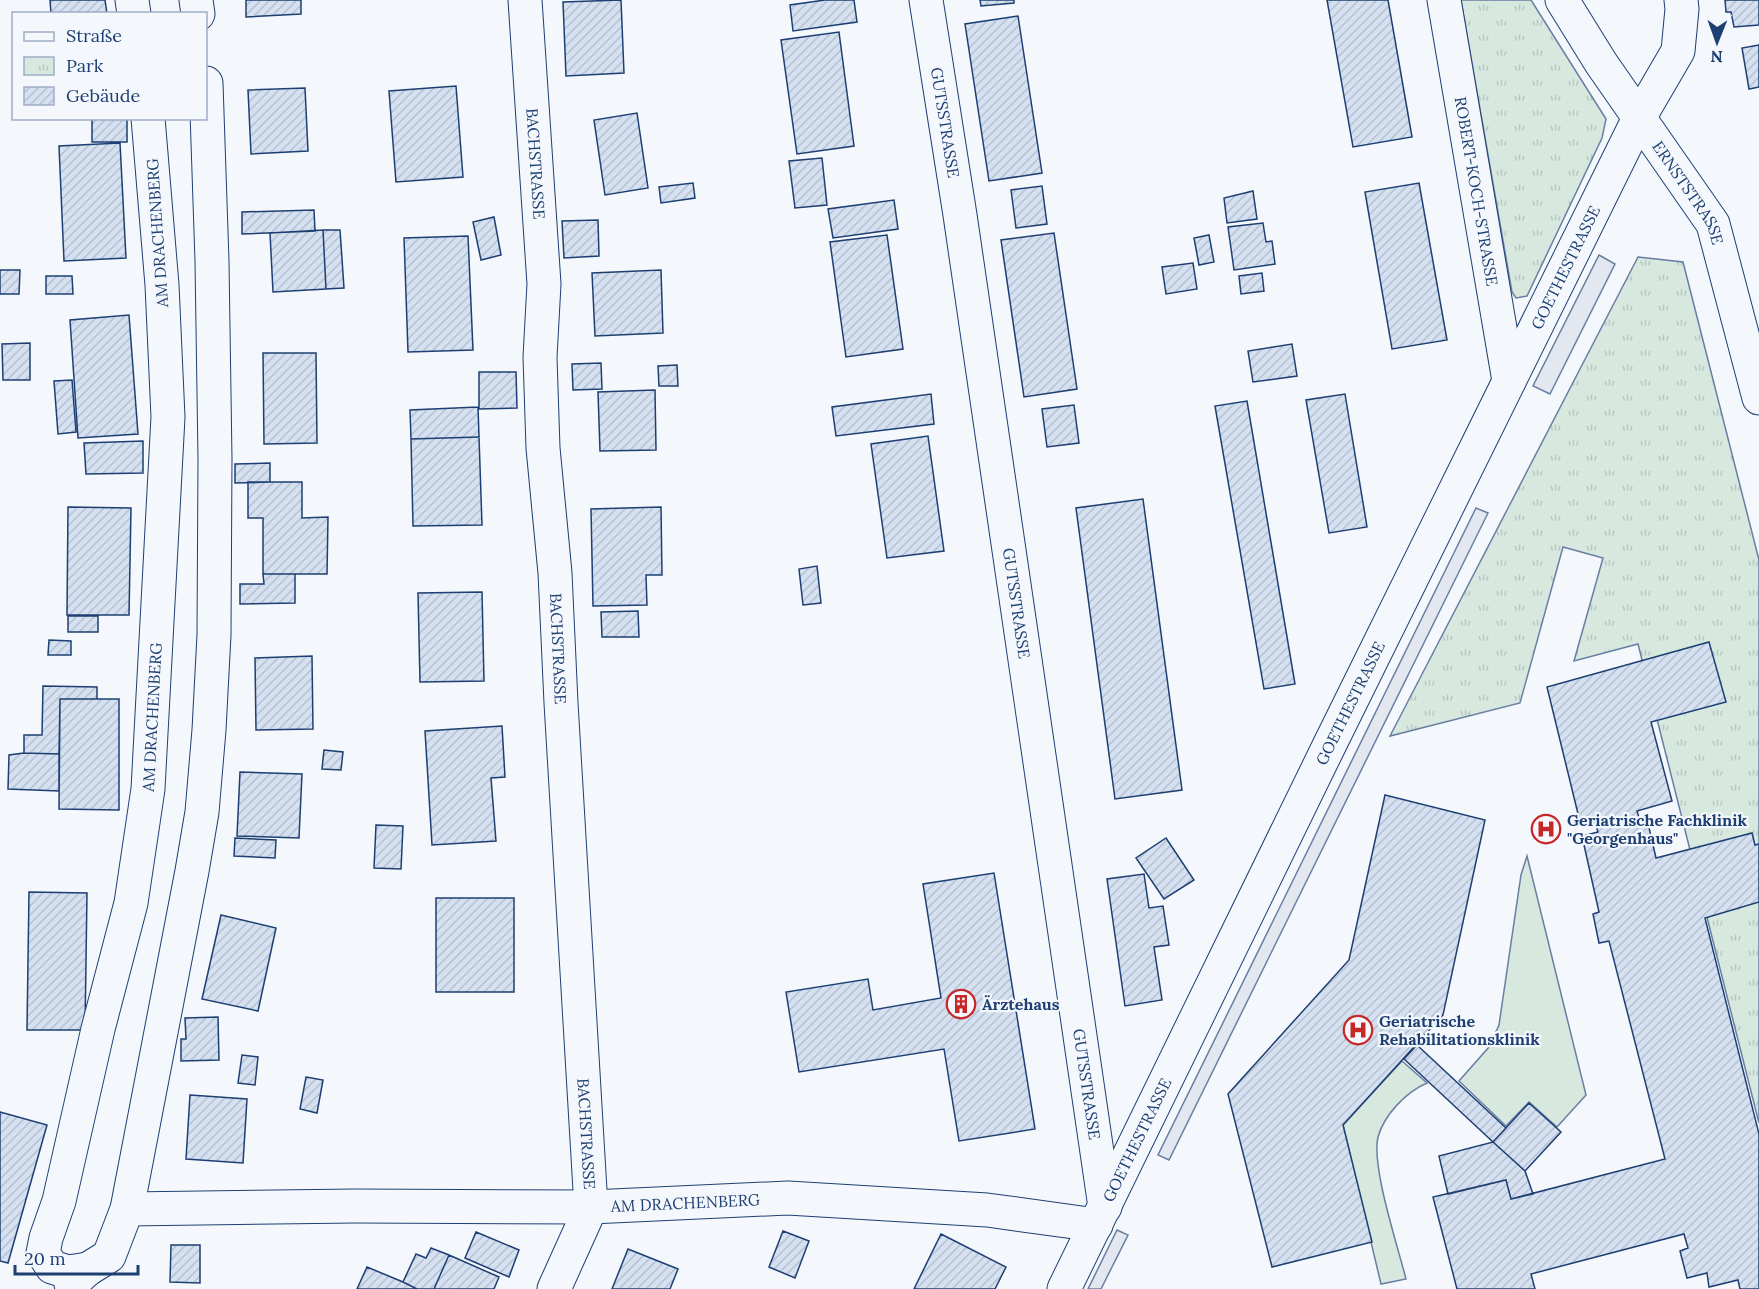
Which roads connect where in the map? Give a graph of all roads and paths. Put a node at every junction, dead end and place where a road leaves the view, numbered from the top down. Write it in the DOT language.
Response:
graph roads {
  1 [pos="525,0"];
  2 [pos="926,0"];
  3 [pos="1444,0"];
  4 [pos="1562,0"];
  5 [pos="1681,0"];
  6 [pos="207,110"];
  7 [pos="1640,118"];
  8 [pos="148,120"];
  9 [pos="1509,381"];
  10 [pos="1759,398"];
  11 [pos="591,1207"];
  12 [pos="128,1209"];
  13 [pos="1101,1216"];
  14 [pos="77,1279"];
  15 [pos="554,1289"];
  16 [pos="1064,1289"];
  1 -- 11 [label="street, BACHSTRASSE"];
  2 -- 13 [label="street, GUTSSTRASSE"];
  3 -- 9 [label="street, ROBERT-KOCH-STRASSE"];
  4 -- 7 [label="street"];
  5 -- 7 [label="street"];
  6 -- 12 [label="street, AM DRACHENBERG"];
  7 -- 9 [label="street, GOETHESTRASSE"];
  7 -- 10 [label="street, ERNSTSTRASSE"];
  8 -- 14 [label="street, AM DRACHENBERG"];
  9 -- 13 [label="street, GOETHESTRASSE"];
  11 -- 12 [label="street, AM DRACHENBERG"];
  11 -- 13 [label="street, AM DRACHENBERG"];
  11 -- 15 [label="street, BACHSTRASSE"];
  12 -- 14 [label="street, AM DRACHENBERG"];
  13 -- 16 [label="street, GOETHESTRASSE"];
}
